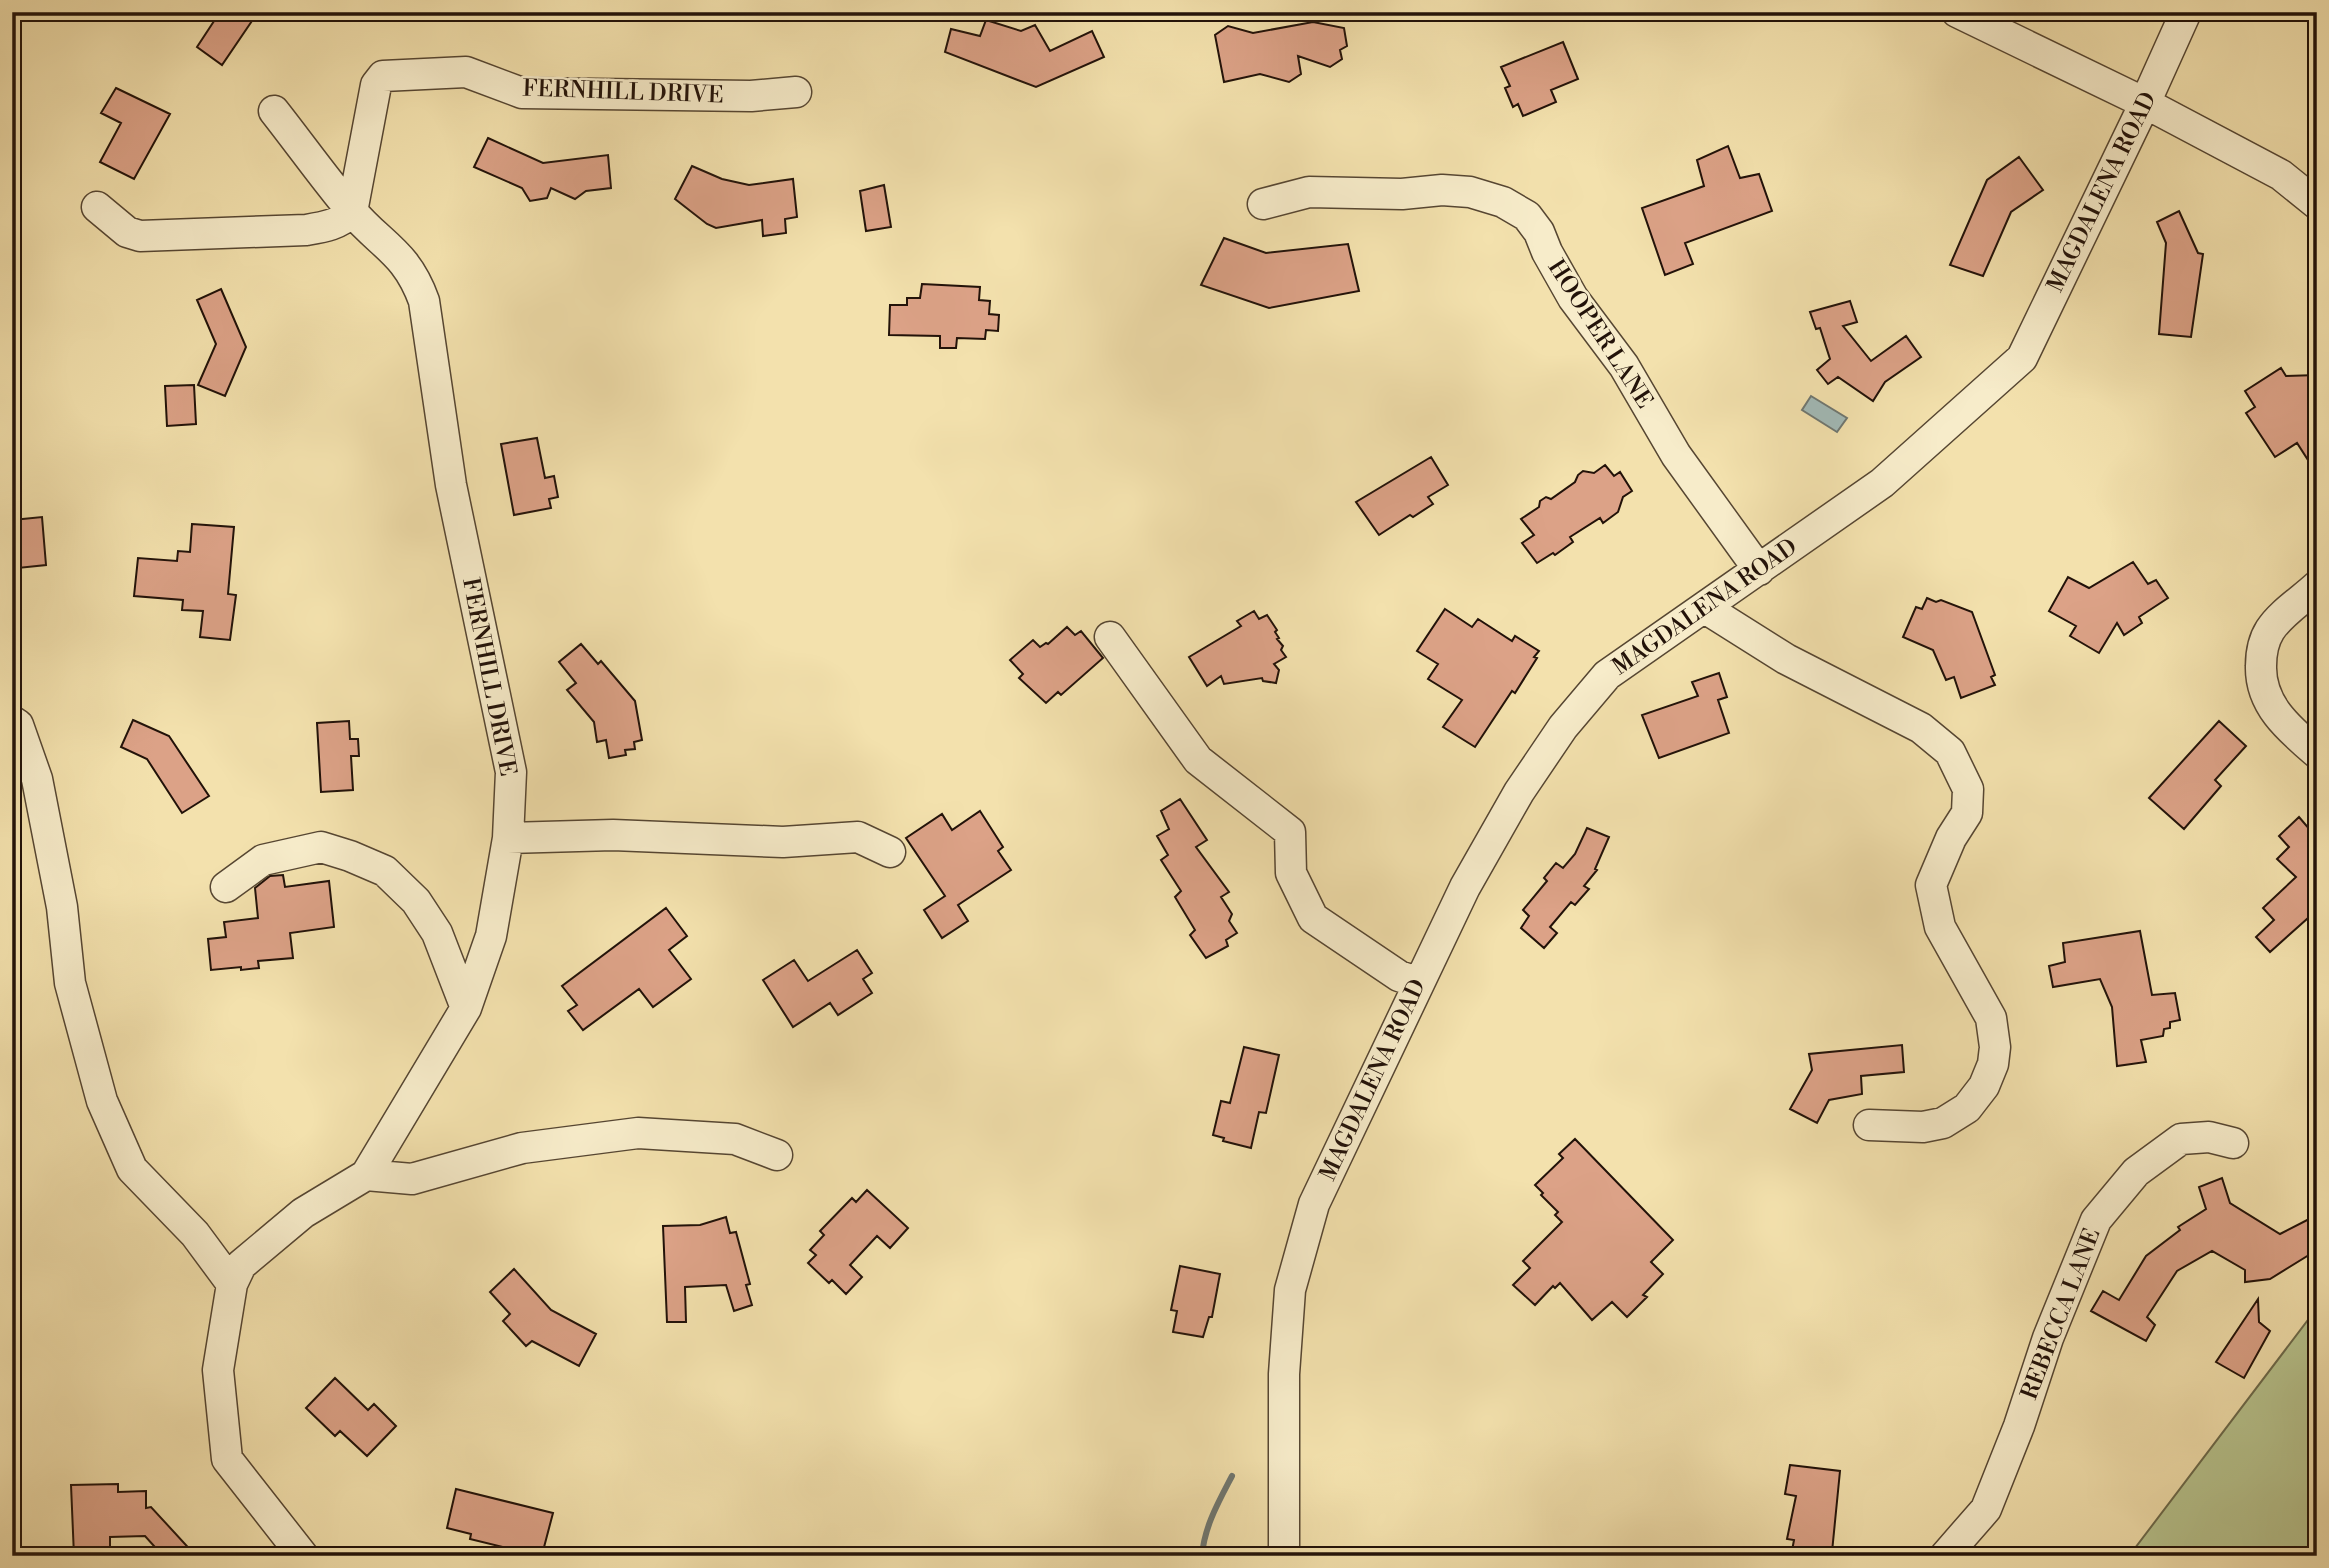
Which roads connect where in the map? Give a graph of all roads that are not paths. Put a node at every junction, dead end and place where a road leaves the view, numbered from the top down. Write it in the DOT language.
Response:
graph roads {
  1 [pos="1957,12"];
  2 [pos="2186,12"];
  3 [pos="796,92"];
  4 [pos="2145,103"];
  5 [pos="274,111"];
  6 [pos="1263,204"];
  7 [pos="2317,204"];
  8 [pos="97,206"];
  9 [pos="352,212"];
  10 [pos="1759,570"];
  11 [pos="2317,586"];
  12 [pos="1705,608"];
  13 [pos="1110,637"];
  14 [pos="12,721"];
  15 [pos="2317,753"];
  16 [pos="508,838"];
  17 [pos="890,852"];
  18 [pos="226,887"];
  19 [pos="1419,983"];
  20 [pos="466,1008"];
  21 [pos="1869,1125"];
  22 [pos="2233,1143"];
  23 [pos="777,1155"];
  24 [pos="366,1174"];
  25 [pos="232,1284"];
  26 [pos="303,1556"];
  27 [pos="1284,1556"];
  28 [pos="1945,1556"];
  1 -- 4 [label="street"];
  2 -- 4 [label="street, MAGDALENA ROAD"];
  3 -- 9 [label="street, FERNHILL DRIVE"];
  4 -- 7 [label="street"];
  4 -- 10 [label="street, MAGDALENA ROAD"];
  5 -- 9 [label="street, FERNHILL DRIVE"];
  6 -- 10 [label="street, HOOPER LANE"];
  8 -- 9 [label="street"];
  9 -- 16 [label="street, FERNHILL DRIVE"];
  10 -- 12 [label="street, MAGDALENA ROAD"];
  11 -- 15 [label="street"];
  12 -- 19 [label="street, MAGDALENA ROAD"];
  12 -- 21 [label="street"];
  13 -- 19 [label="street"];
  14 -- 25 [label="street"];
  16 -- 17 [label="street"];
  16 -- 20 [label="street, FERNHILL DRIVE"];
  18 -- 20 [label="street"];
  19 -- 27 [label="street, MAGDALENA ROAD"];
  20 -- 24 [label="street, FERNHILL DRIVE"];
  22 -- 28 [label="street, REBECCA LANE"];
  23 -- 24 [label="street"];
  24 -- 25 [label="street, FERNHILL DRIVE"];
  25 -- 26 [label="street"];
}
